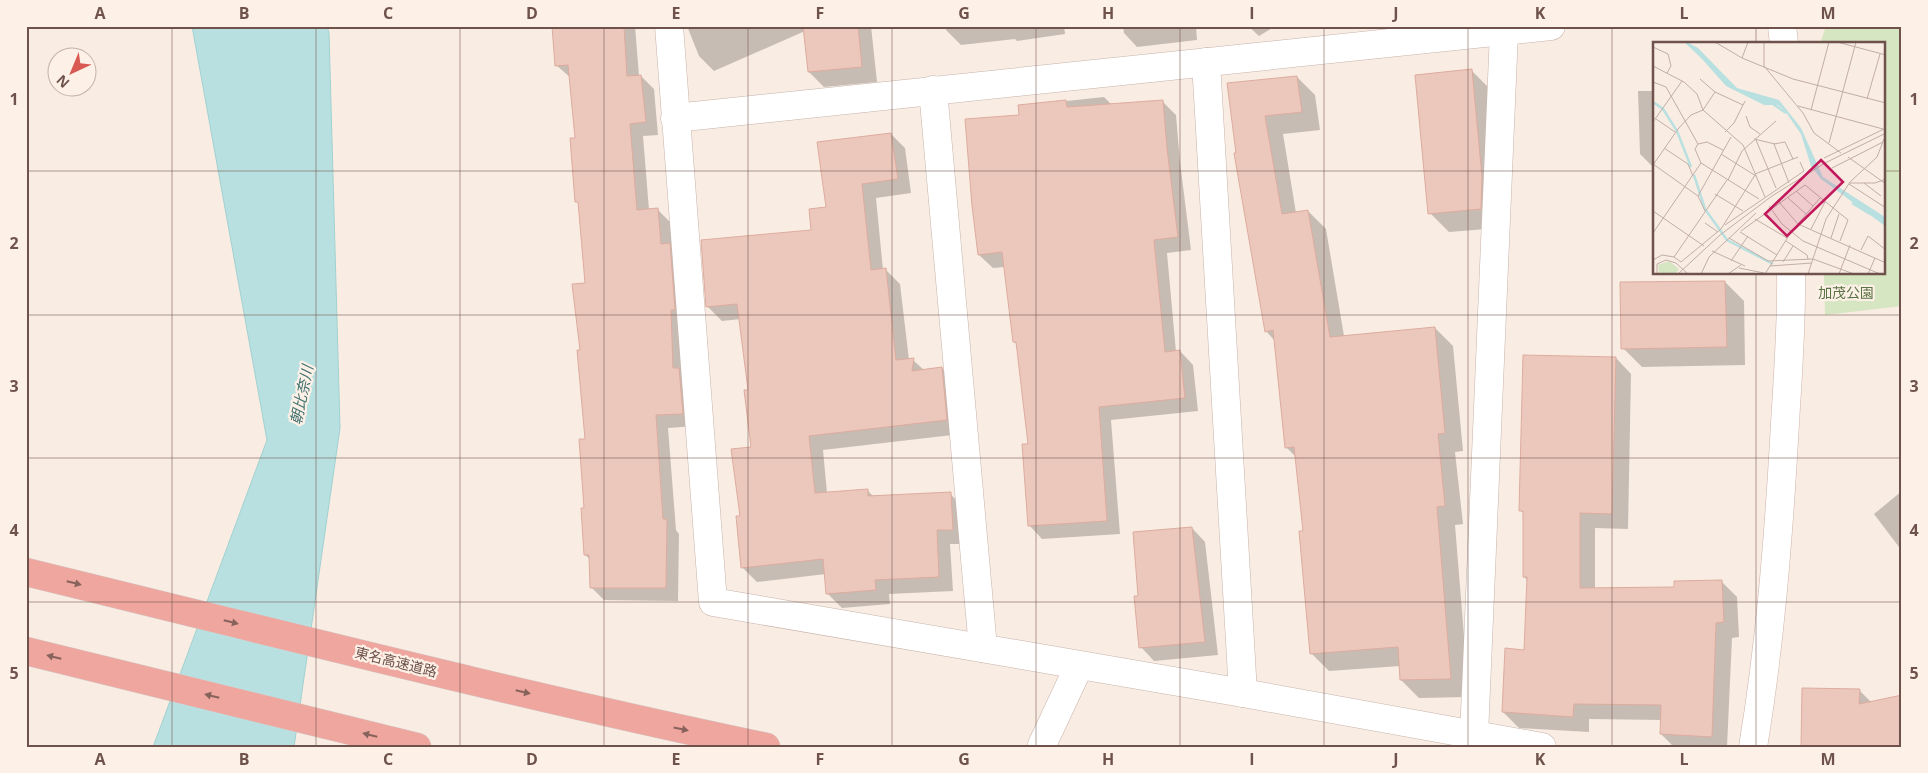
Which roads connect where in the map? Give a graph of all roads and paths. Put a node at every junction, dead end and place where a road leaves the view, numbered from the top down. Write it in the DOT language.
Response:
graph roads {
  1 [pos="669,26"];
  2 [pos="1551,26"];
  3 [pos="1782,26"];
  4 [pos="1503,29"];
  5 [pos="1784,42"];
  6 [pos="1206,62"];
  7 [pos="934,90"];
  8 [pos="675,118"];
  9 [pos="1791,275"];
  10 [pos="26,572"];
  11 [pos="984,648"];
  12 [pos="26,651"];
  13 [pos="1079,666"];
  14 [pos="1243,692"];
  15 [pos="1474,736"];
  16 [pos="1042,745"];
  17 [pos="417,747"];
  18 [pos="766,747"];
  19 [pos="1542,747"];
  20 [pos="1753,747"];
  1 -- 8 [label="street"];
  2 -- 4 [label="street"];
  3 -- 5 [label="street"];
  4 -- 6 [label="street"];
  4 -- 15 [label="street"];
  6 -- 7 [label="street"];
  6 -- 14 [label="street"];
  7 -- 8 [label="street"];
  7 -- 11 [label="street"];
  8 -- 11 [label="street"];
  9 -- 20 [label="street"];
  10 -- 18 [label="highway, 東名高速道路, one-way"];
  11 -- 13 [label="street"];
  17 -- 12 [label="highway, one-way"];
  13 -- 14 [label="street"];
  13 -- 16 [label="street"];
  14 -- 15 [label="street"];
  15 -- 19 [label="street"];
}
